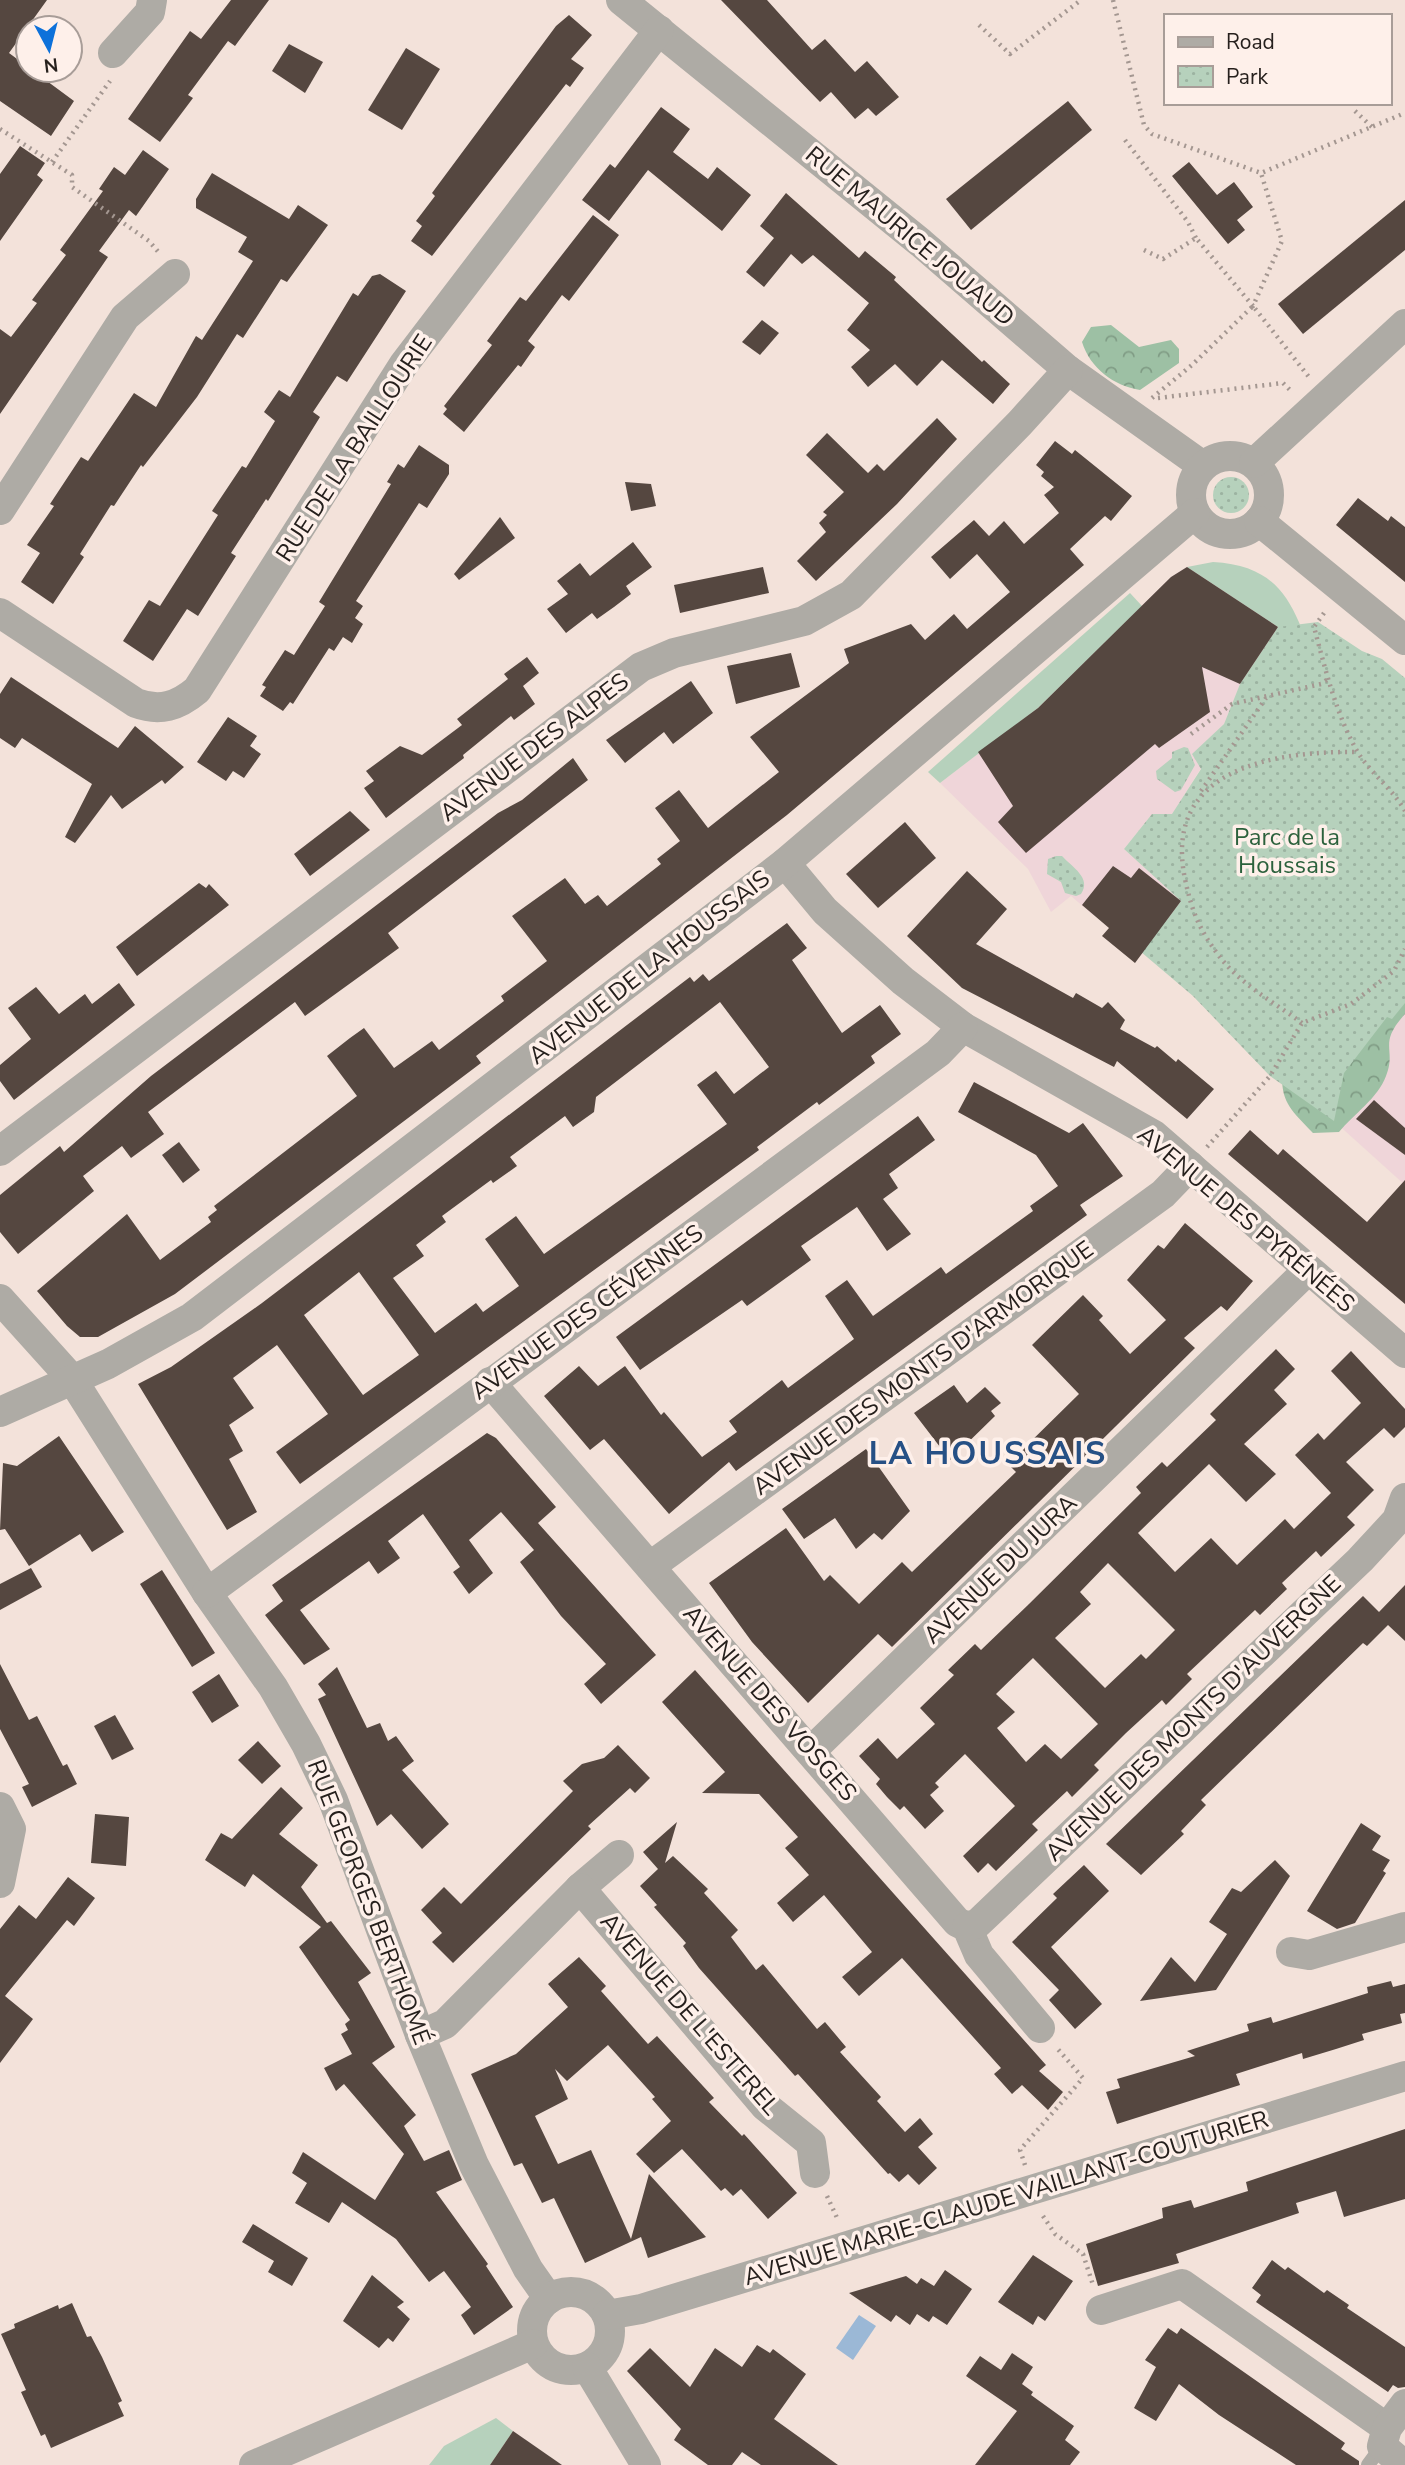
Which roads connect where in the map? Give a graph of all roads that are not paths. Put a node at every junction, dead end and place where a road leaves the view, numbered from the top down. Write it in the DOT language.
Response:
graph roads {
  1 [pos="152,0"];
  2 [pos="621,0"];
  3 [pos="659,30"];
  4 [pos="113,53"];
  5 [pos="175,274"];
  6 [pos="1405,324"];
  7 [pos="1068,369"];
  8 [pos="1254,463"];
  9 [pos="1203,466"];
  10 [pos="0,510"];
  11 [pos="1195,513"];
  12 [pos="1259,521"];
  13 [pos="0,613"];
  14 [pos="1405,640"];
  15 [pos="785,863"];
  16 [pos="962,1027"];
  17 [pos="0,1151"];
  18 [pos="1190,1166"];
  19 [pos="1308,1270"];
  20 [pos="0,1299"];
  21 [pos="1405,1353"];
  22 [pos="72,1379"];
  23 [pos="491,1382"];
  24 [pos="0,1412"];
  25 [pos="1402,1515"];
  26 [pos="652,1565"];
  27 [pos="207,1593"];
  28 [pos="811,1751"];
  29 [pos="0,1807"];
  30 [pos="619,1854"];
  31 [pos="0,1883"];
  32 [pos="580,1888"];
  33 [pos="967,1927"];
  34 [pos="1405,1927"];
  35 [pos="1291,1952"];
  36 [pos="1040,2028"];
  37 [pos="420,2035"];
  38 [pos="1405,2076"];
  39 [pos="816,2173"];
  40 [pos="549,2298"];
  41 [pos="1101,2310"];
  42 [pos="607,2315"];
  43 [pos="533,2344"];
  44 [pos="587,2367"];
  45 [pos="1405,2404"];
  46 [pos="1385,2451"];
  47 [pos="254,2465"];
  48 [pos="646,2465"];
  1 -- 4 [label="street"];
  2 -- 3 [label="street, RUE MAURICE JOUAUD"];
  3 -- 7 [label="street, RUE MAURICE JOUAUD"];
  3 -- 13 [label="street, RUE DE LA BAILLOURIE"];
  5 -- 10 [label="street"];
  6 -- 8 [label="street"];
  7 -- 9 [label="street, RUE MAURICE JOUAUD"];
  7 -- 17 [label="street, AVENUE DES ALPES"];
  8 -- 9 [label="street"];
  8 -- 12 [label="street"];
  9 -- 11 [label="street"];
  11 -- 12 [label="street"];
  11 -- 15 [label="street, AVENUE DE LA HOUSSAIS"];
  12 -- 14 [label="street"];
  15 -- 16 [label="street, AVENUE DES PYRÉNÉES"];
  15 -- 22 [label="street, AVENUE DE LA HOUSSAIS"];
  16 -- 18 [label="street, AVENUE DES PYRÉNÉES"];
  16 -- 23 [label="street, AVENUE DES CÉVENNES"];
  18 -- 19 [label="street, AVENUE DES PYRÉNÉES"];
  18 -- 26 [label="street, AVENUE DES MONTS D'ARMORIQUE"];
  19 -- 21 [label="street, AVENUE DES PYRÉNÉES"];
  19 -- 28 [label="street, AVENUE DU JURA"];
  20 -- 22 [label="street, RUE GEORGES BERTHOMÉ"];
  22 -- 24 [label="street, AVENUE DE LA HOUSSAIS"];
  22 -- 27 [label="street, RUE GEORGES BERTHOMÉ"];
  23 -- 26 [label="street, AVENUE DES VOSGES"];
  23 -- 27 [label="street, AVENUE DES CÉVENNES"];
  25 -- 33 [label="street, AVENUE DES MONTS D'AUVERGNE"];
  26 -- 28 [label="street, AVENUE DES VOSGES"];
  27 -- 37 [label="street, RUE GEORGES BERTHOMÉ"];
  28 -- 33 [label="street, AVENUE DES VOSGES"];
  29 -- 31 [label="street"];
  30 -- 32 [label="street, AVENUE DE L'ESTEREL"];
  32 -- 37 [label="street, AVENUE DE L'ESTEREL"];
  32 -- 39 [label="street, AVENUE DE L'ESTEREL"];
  33 -- 36 [label="street, AVENUE DES VOSGES"];
  34 -- 35 [label="street"];
  37 -- 40 [label="street, RUE GEORGES BERTHOMÉ"];
  38 -- 42 [label="street, AVENUE MARIE-CLAUDE VAILLANT-COUTURIER"];
  40 -- 42 [label="street"];
  40 -- 43 [label="street"];
  41 -- 46 [label="street"];
  42 -- 44 [label="street"];
  43 -- 44 [label="street"];
  43 -- 47 [label="street"];
  44 -- 48 [label="street"];
  45 -- 46 [label="street"];
}
